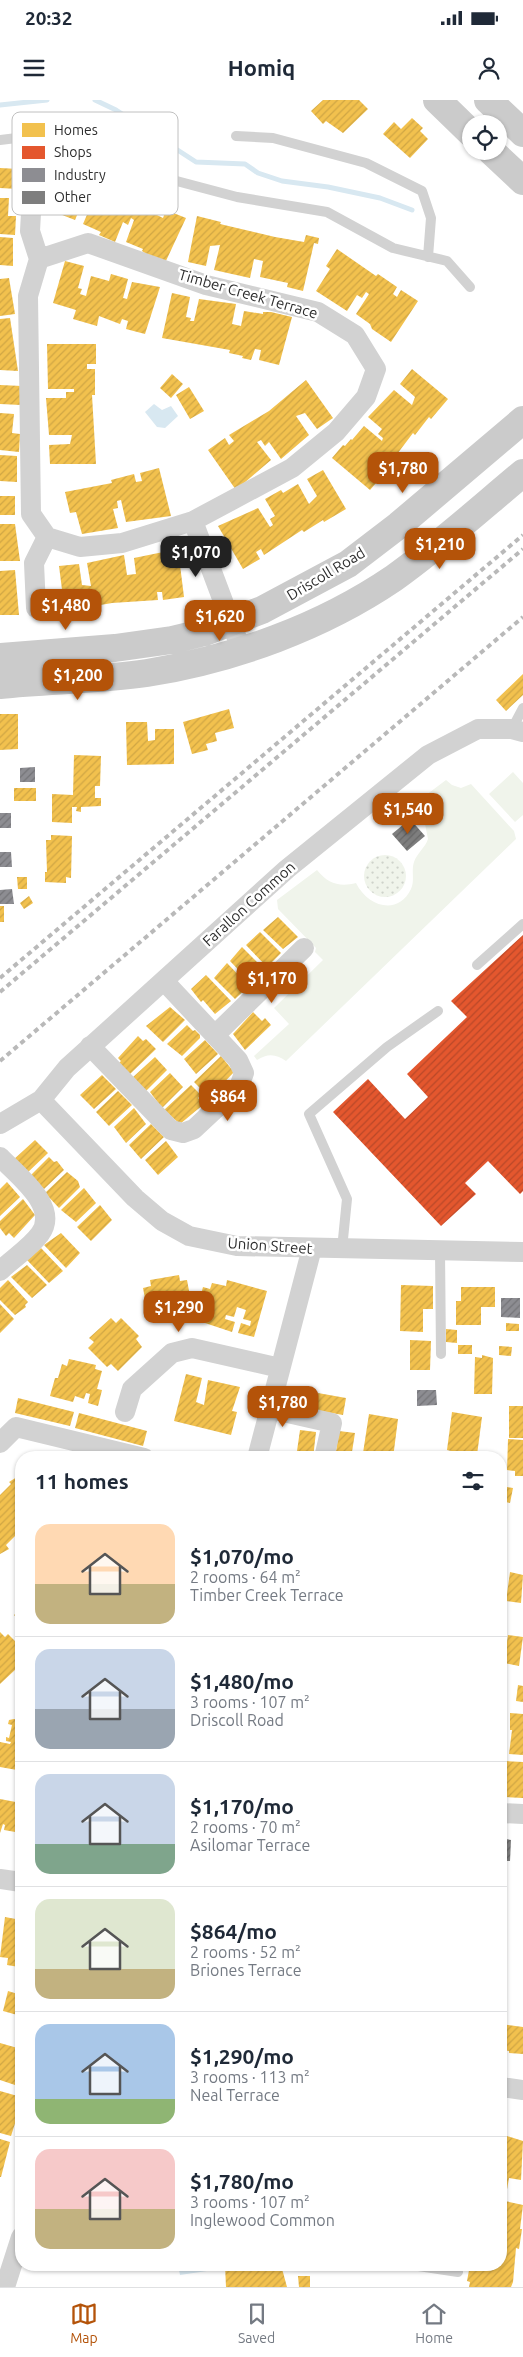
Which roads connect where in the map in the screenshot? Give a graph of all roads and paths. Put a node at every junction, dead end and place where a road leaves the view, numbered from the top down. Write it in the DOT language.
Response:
graph roads {
  1 [pos="437,100"];
  2 [pos="488,100"];
  3 [pos="462,124"];
  4 [pos="523,133"];
  5 [pos="236,136"];
  6 [pos="501,160"];
  7 [pos="178,181"];
  8 [pos="523,181"];
  9 [pos="31,215"];
  10 [pos="428,257"];
  11 [pos="39,259"];
  12 [pos="470,287"];
  13 [pos="523,420"];
  14 [pos="523,472"];
  15 [pos="193,521"];
  16 [pos="47,537"];
  17 [pos="36,608"];
  18 [pos="231,622"];
  19 [pos="241,650"];
  20 [pos="0,657"];
  21 [pos="0,685"];
  22 [pos="523,708"];
  23 [pos="518,730"];
  24 [pos="523,924"];
  25 [pos="304,948"];
  26 [pos="477,965"];
  27 [pos="164,981"];
  28 [pos="438,1011"];
  29 [pos="214,1035"];
  30 [pos="90,1046"];
  31 [pos="42,1100"];
  32 [pos="0,1124"];
  33 [pos="0,1156"];
  34 [pos="312,1248"];
  35 [pos="342,1249"];
  36 [pos="440,1250"];
  37 [pos="523,1252"];
  38 [pos="0,1270"];
  39 [pos="440,1354"];
  40 [pos="280,1368"];
  41 [pos="270,1409"];
  42 [pos="125,1412"];
  43 [pos="0,1443"];
  44 [pos="115,1451"];
  45 [pos="259,1451"];
  46 [pos="326,1451"];
  47 [pos="507,1813"];
  48 [pos="523,1814"];
  49 [pos="0,1879"];
  50 [pos="15,1881"];
  51 [pos="507,2088"];
  52 [pos="523,2090"];
  53 [pos="15,2257"];
  54 [pos="451,2271"];
  55 [pos="458,2272"];
  56 [pos="6,2287"];
  1 -- 3 [label="street"];
  2 -- 4 [label="street"];
  5 -- 10 [label="lane"];
  6 -- 8 [label="street"];
  7 -- 10 [label="lane"];
  9 -- 11 [label="street"];
  10 -- 12 [label="lane"];
  11 -- 15 [label="street, Timber Creek Terrace"];
  11 -- 16 [label="street"];
  13 -- 18 [label="street, Driscoll Road"];
  14 -- 19 [label="street"];
  15 -- 16 [label="street, Timber Creek Terrace"];
  15 -- 18 [label="street"];
  16 -- 17 [label="street"];
  18 -- 19 [label="street"];
  18 -- 20 [label="street, Driscoll Road"];
  19 -- 21 [label="street"];
  22 -- 23 [label="lane"];
  23 -- 27 [label="street, Farallon Common"];
  24 -- 26 [label="lane"];
  25 -- 29 [label="street"];
  27 -- 29 [label="street"];
  27 -- 30 [label="street, Farallon Common"];
  28 -- 35 [label="lane"];
  29 -- 30 [label="street"];
  30 -- 31 [label="street, Farallon Common"];
  31 -- 32 [label="street, Farallon Common"];
  31 -- 34 [label="street, Union Street"];
  33 -- 38 [label="street"];
  34 -- 35 [label="street, Union Street"];
  34 -- 40 [label="street"];
  35 -- 36 [label="street, Union Street"];
  36 -- 37 [label="street, Union Street"];
  36 -- 39 [label="lane"];
  40 -- 41 [label="street"];
  40 -- 42 [label="street"];
  41 -- 45 [label="street"];
  41 -- 46 [label="street"];
  43 -- 44 [label="street"];
  47 -- 48 [label="street"];
  49 -- 50 [label="street"];
  51 -- 52 [label="street"];
  53 -- 56 [label="street"];
  54 -- 55 [label="lane"];
}
